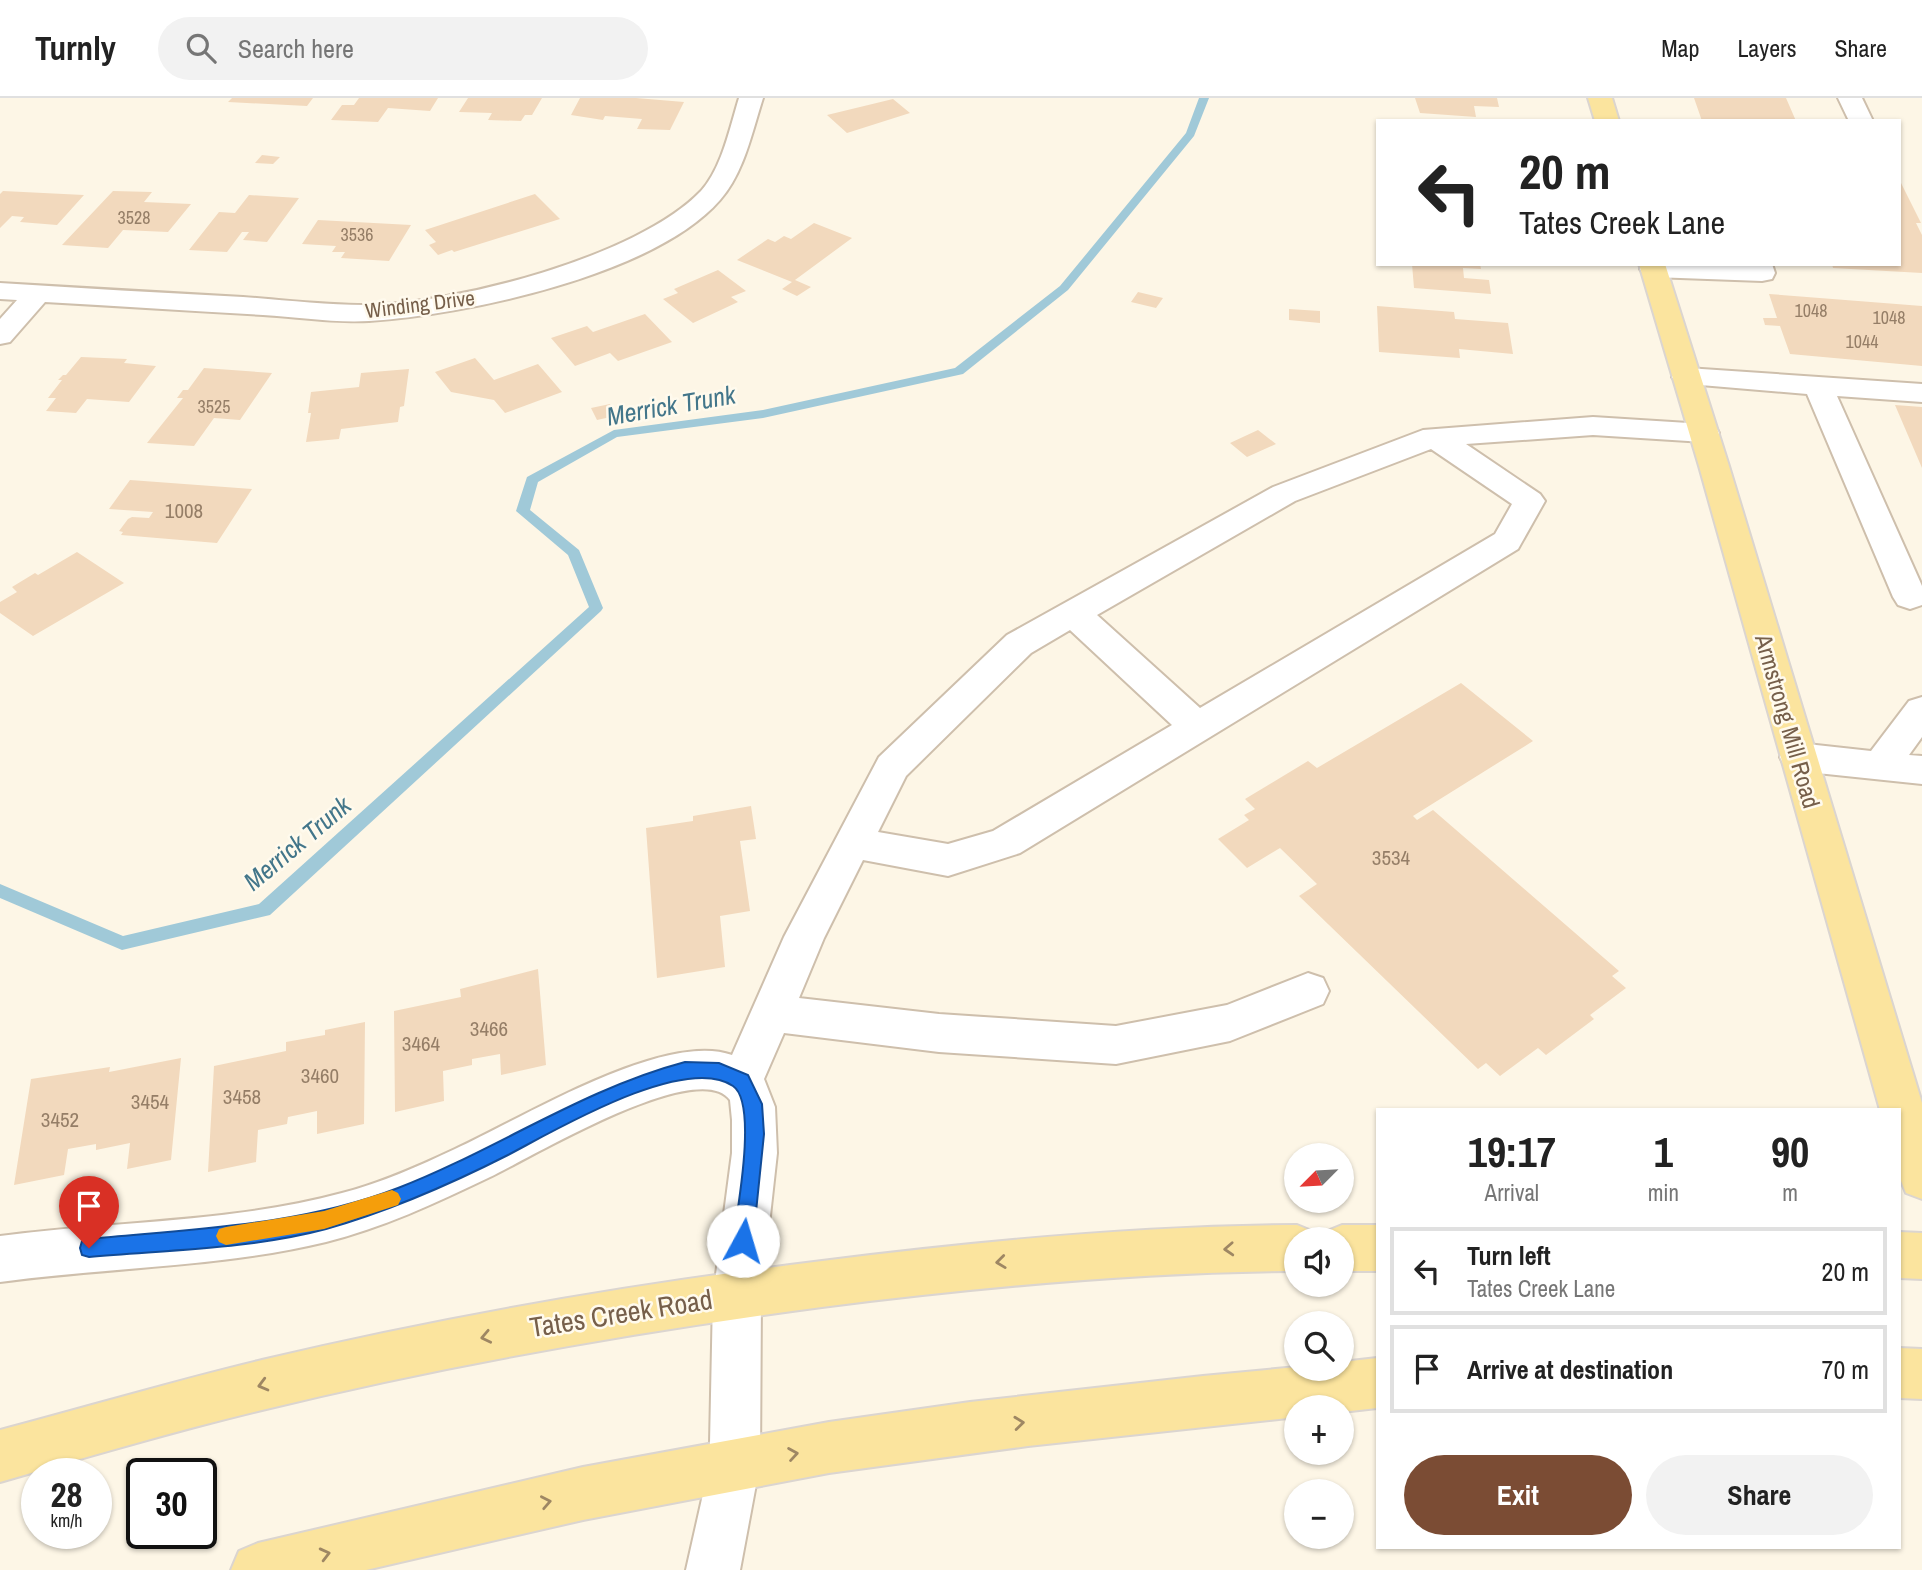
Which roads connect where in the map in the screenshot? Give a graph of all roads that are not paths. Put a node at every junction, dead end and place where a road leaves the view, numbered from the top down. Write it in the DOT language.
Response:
graph roads {
  1 [pos="751,98"];
  2 [pos="1600,98"];
  3 [pos="1850,98"];
  4 [pos="1606,119"];
  5 [pos="1860,119"];
  6 [pos="1760,266"];
  7 [pos="1653,267"];
  8 [pos="0,291"];
  9 [pos="38,293"];
  10 [pos="0,336"];
  11 [pos="1686,377"];
  12 [pos="1818,386"];
  13 [pos="1922,393"];
  14 [pos="1704,433"];
  15 [pos="1434,437"];
  16 [pos="1910,597"];
  17 [pos="1074,614"];
  18 [pos="1922,710"];
  19 [pos="1198,727"];
  20 [pos="1798,757"];
  21 [pos="1881,765"];
  22 [pos="1922,770"];
  23 [pos="853,843"];
  24 [pos="1308,991"];
  25 [pos="771,1013"];
  26 [pos="742,1081"];
  27 [pos="1922,1178"];
  28 [pos="1354,1248"];
  29 [pos="1376,1248"];
  30 [pos="1284,1249"];
  31 [pos="1901,1255"];
  32 [pos="1922,1256"];
  33 [pos="0,1258"];
  34 [pos="737,1294"];
  35 [pos="1901,1373"];
  36 [pos="1922,1374"];
  37 [pos="1376,1383"];
  38 [pos="0,1456"];
  39 [pos="734,1464"];
  40 [pos="258,1570"];
  41 [pos="713,1570"];
  1 -- 9 [label="street, Winding Drive"];
  2 -- 4 [label="main road"];
  3 -- 5 [label="street"];
  6 -- 7 [label="street"];
  7 -- 11 [label="main road, Armstrong Mill Road"];
  8 -- 9 [label="street, Winding Drive"];
  9 -- 10 [label="street"];
  11 -- 12 [label="street"];
  11 -- 14 [label="main road, Armstrong Mill Road"];
  12 -- 13 [label="street"];
  12 -- 16 [label="street"];
  14 -- 15 [label="street"];
  14 -- 20 [label="main road, Armstrong Mill Road"];
  15 -- 17 [label="street"];
  15 -- 19 [label="street"];
  17 -- 19 [label="street"];
  17 -- 23 [label="street"];
  18 -- 21 [label="street"];
  19 -- 23 [label="street"];
  20 -- 21 [label="street"];
  20 -- 27 [label="main road, Armstrong Mill Road"];
  21 -- 22 [label="street"];
  23 -- 25 [label="street"];
  24 -- 25 [label="street"];
  25 -- 26 [label="street"];
  26 -- 33 [label="street"];
  26 -- 34 [label="street"];
  28 -- 29 [label="main road"];
  30 -- 34 [label="main road, Tates Creek Road, one-way"];
  31 -- 32 [label="main road"];
  34 -- 38 [label="main road, Tates Creek Road, one-way"];
  34 -- 39 [label="street"];
  35 -- 36 [label="main road"];
  39 -- 37 [label="main road, one-way"];
  40 -- 39 [label="main road, one-way"];
  39 -- 41 [label="street"];
}
